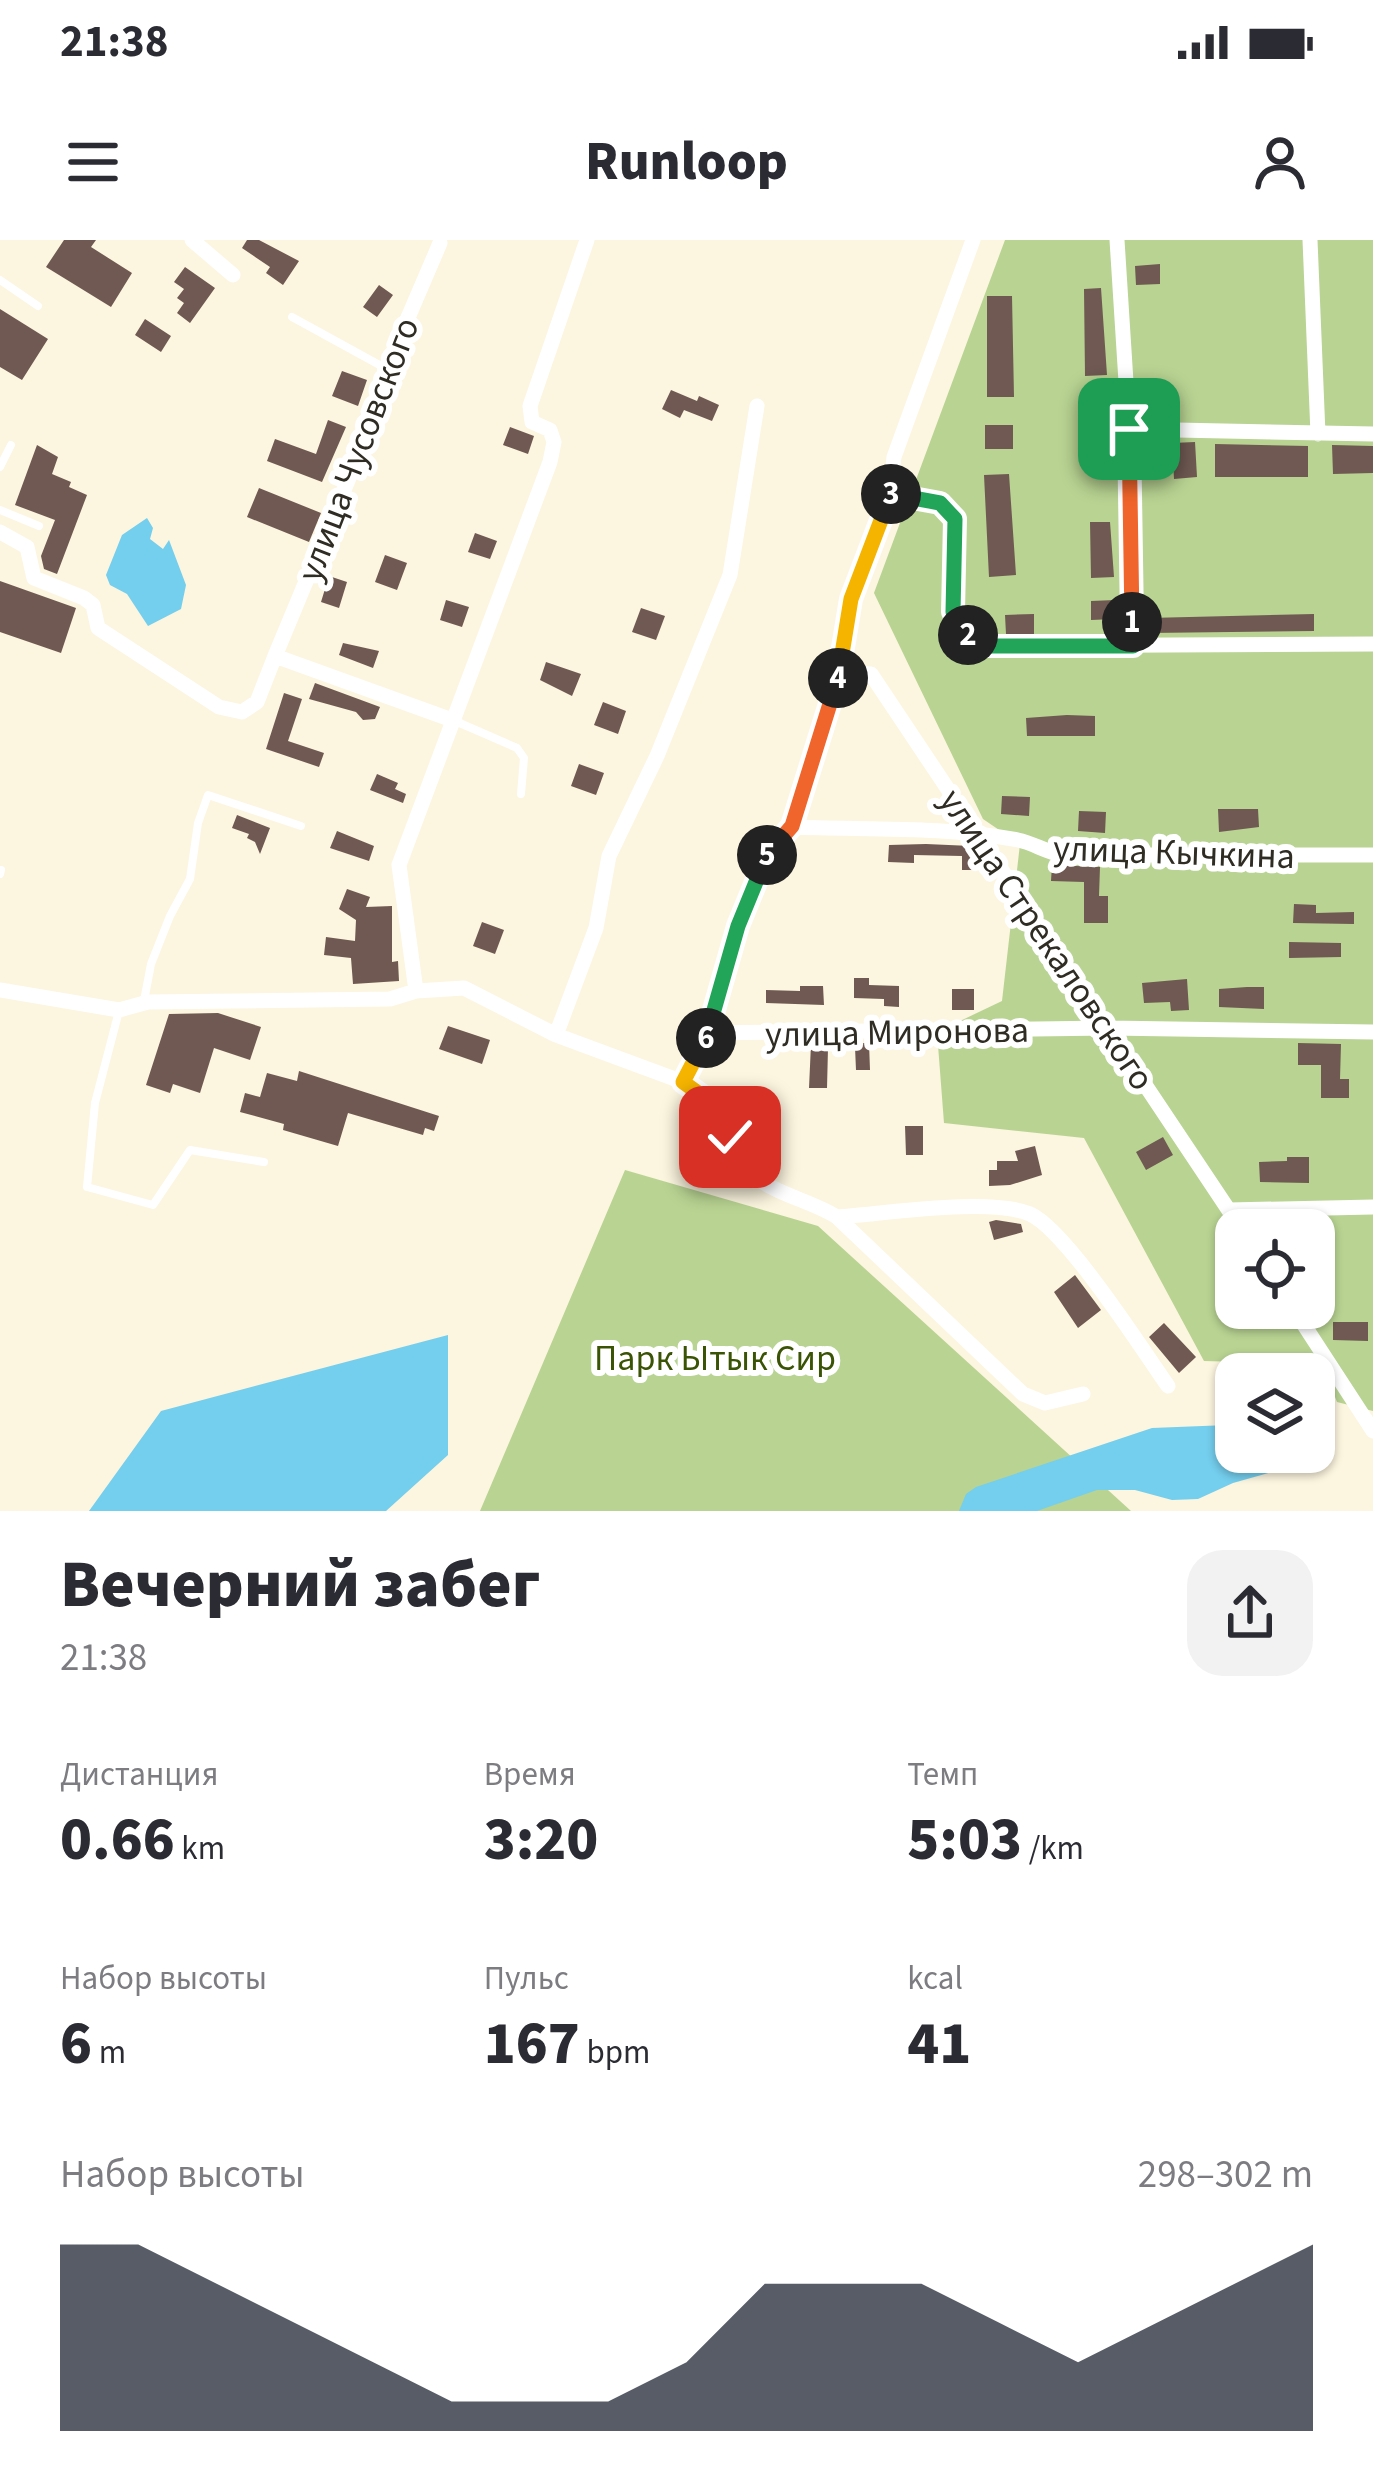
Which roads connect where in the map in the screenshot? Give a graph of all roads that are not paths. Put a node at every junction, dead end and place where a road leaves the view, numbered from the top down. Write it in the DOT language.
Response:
graph roads {
  1 [pos="192,240"];
  2 [pos="587,240"];
  3 [pos="974,240"];
  4 [pos="1117,240"];
  5 [pos="1310,240"];
  6 [pos="440,243"];
  7 [pos="233,275"];
  8 [pos="0,280"];
  9 [pos="38,306"];
  10 [pos="292,317"];
  11 [pos="386,369"];
  12 [pos="757,406"];
  13 [pos="1129,429"];
  14 [pos="1318,434"];
  15 [pos="1373,434"];
  16 [pos="11,445"];
  17 [pos="0,466"];
  18 [pos="890,494"];
  19 [pos="0,510"];
  20 [pos="39,526"];
  21 [pos="0,532"];
  22 [pos="1373,644"];
  23 [pos="1133,646"];
  24 [pos="275,656"];
  25 [pos="840,672"];
  26 [pos="455,721"];
  27 [pos="520,794"];
  28 [pos="302,826"];
  29 [pos="792,826"];
  30 [pos="976,835"];
  31 [pos="1373,855"];
  32 [pos="0,989"];
  33 [pos="416,992"];
  34 [pos="144,1003"];
  35 [pos="119,1010"];
  36 [pos="1109,1028"];
  37 [pos="1373,1032"];
  38 [pos="708,1033"];
  39 [pos="556,1035"];
  40 [pos="683,1082"];
  41 [pos="264,1162"];
  42 [pos="1373,1208"];
  43 [pos="1228,1209"];
  44 [pos="1301,1209"];
  45 [pos="837,1217"];
  46 [pos="1307,1329"];
  47 [pos="1168,1386"];
  48 [pos="1082,1394"];
  49 [pos="1373,1431"];
  1 -- 7 [label="street"];
  2 -- 26 [label="street"];
  3 -- 18 [label="street"];
  4 -- 13 [label="street"];
  5 -- 14 [label="street"];
  6 -- 11 [label="street, улица Чусовского"];
  8 -- 9 [label="lane"];
  10 -- 11 [label="lane"];
  11 -- 24 [label="street, улица Чусовского"];
  12 -- 39 [label="street"];
  13 -- 14 [label="street"];
  13 -- 23 [label="street"];
  14 -- 15 [label="street"];
  16 -- 17 [label="lane"];
  18 -- 23 [label="street"];
  18 -- 25 [label="street"];
  19 -- 20 [label="lane"];
  21 -- 24 [label="street, улица Чусовского"];
  22 -- 23 [label="street"];
  24 -- 26 [label="street"];
  25 -- 29 [label="street"];
  25 -- 30 [label="street, улица Стрекаловского"];
  26 -- 27 [label="lane"];
  26 -- 33 [label="street"];
  28 -- 34 [label="lane"];
  29 -- 30 [label="street, улица Кычкина"];
  29 -- 38 [label="street"];
  30 -- 31 [label="street, улица Кычкина"];
  30 -- 36 [label="street, улица Стрекаловского"];
  32 -- 35 [label="street"];
  33 -- 34 [label="street"];
  33 -- 39 [label="street"];
  34 -- 35 [label="street"];
  35 -- 41 [label="lane"];
  36 -- 37 [label="street, улица Миронова"];
  36 -- 38 [label="street, улица Миронова"];
  36 -- 43 [label="street, улица Стрекаловского"];
  38 -- 40 [label="street"];
  39 -- 40 [label="street"];
  40 -- 45 [label="street"];
  42 -- 44 [label="street"];
  45 -- 47 [label="street"];
  45 -- 48 [label="street"];
  46 -- 49 [label="street"];
}
